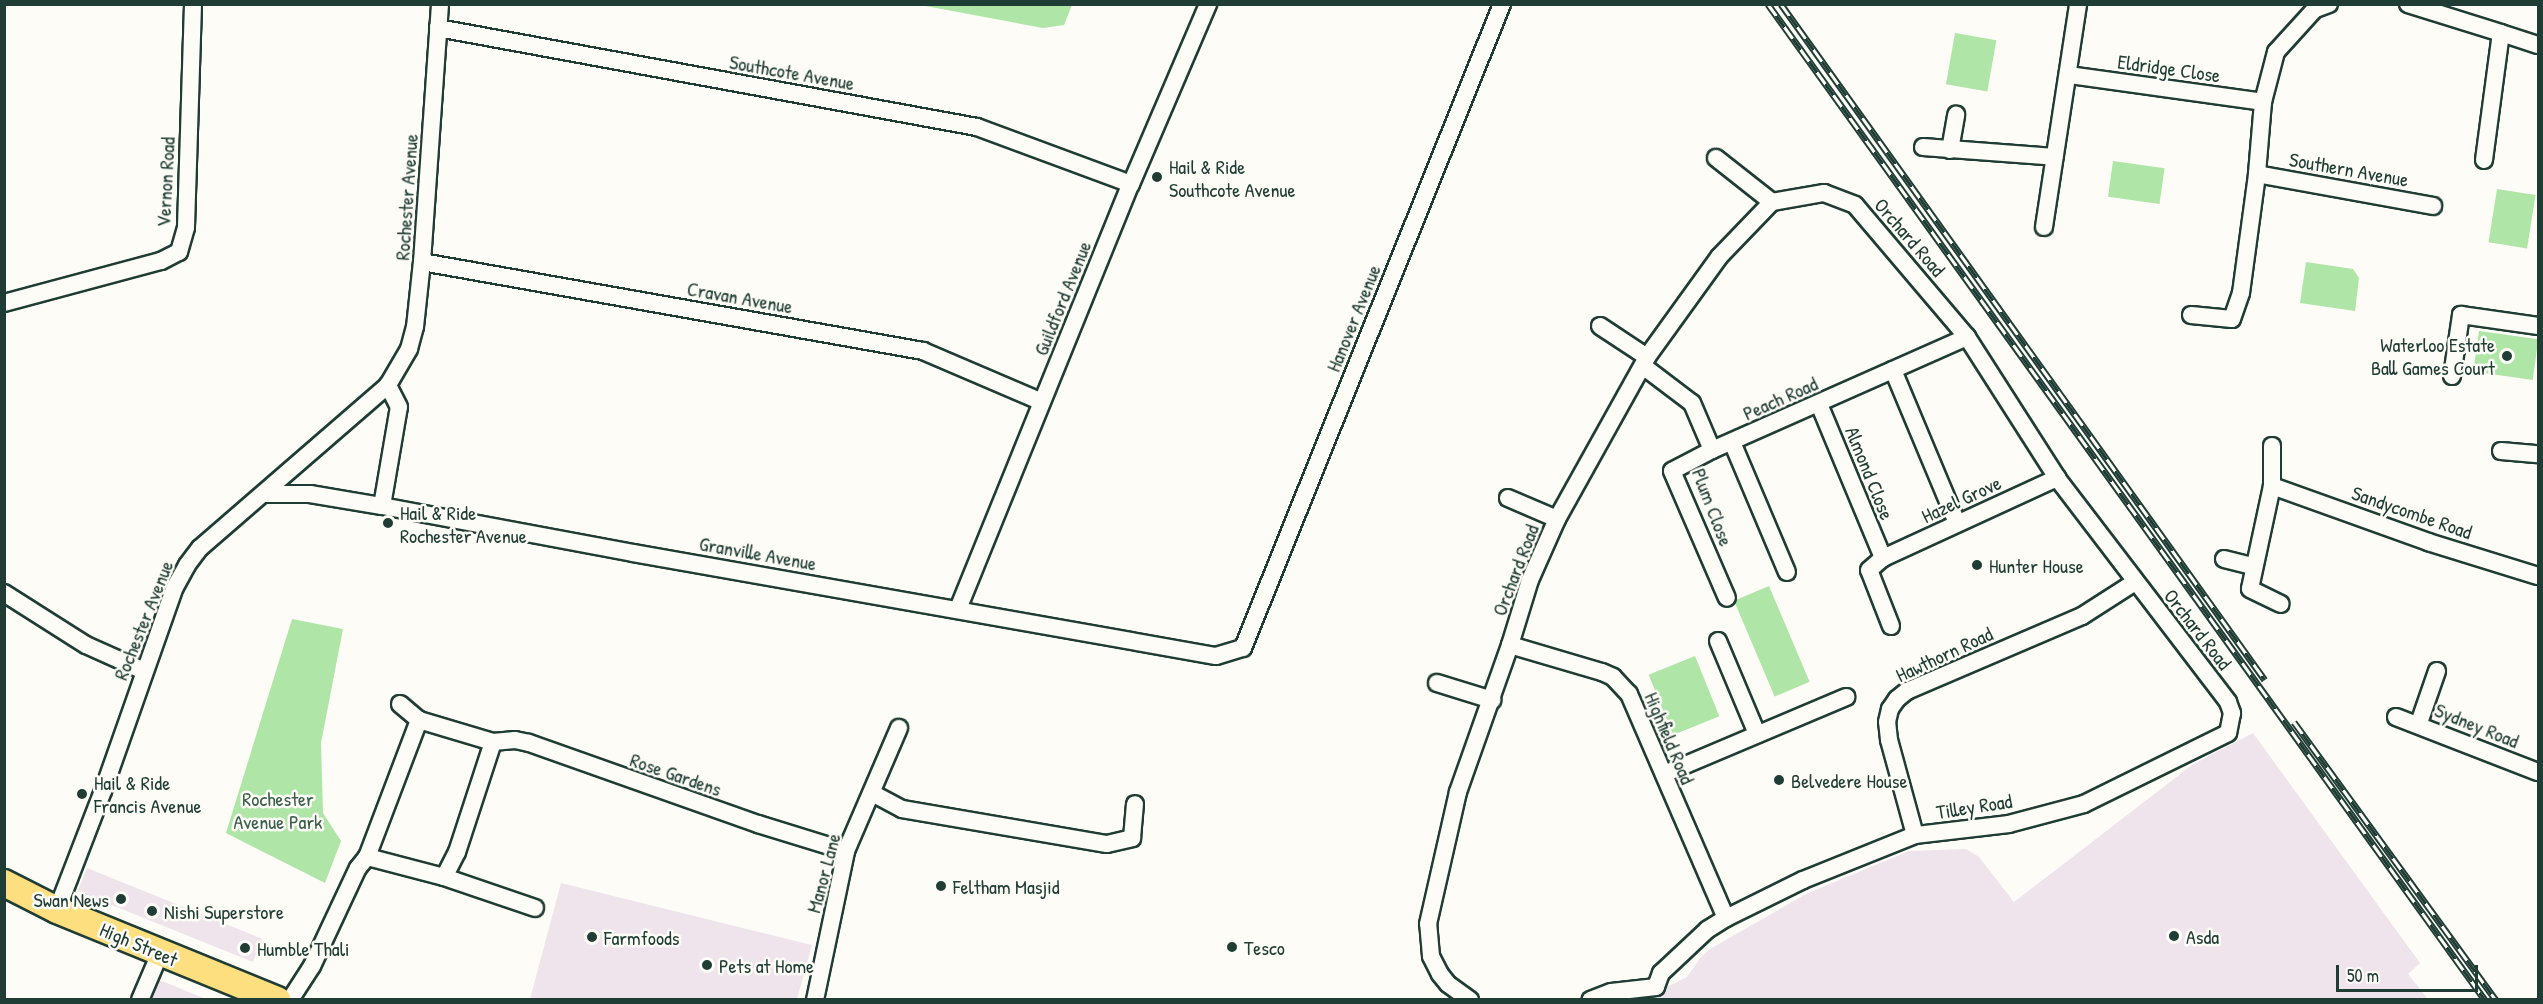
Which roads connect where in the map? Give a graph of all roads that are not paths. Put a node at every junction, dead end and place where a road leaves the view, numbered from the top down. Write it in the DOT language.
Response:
graph roads {
  1 [pos="192,4"];
  2 [pos="440,4"];
  3 [pos="1208,4"];
  4 [pos="1503,4"];
  5 [pos="2078,4"];
  6 [pos="2329,4"];
  7 [pos="2408,4"];
  8 [pos="438,28"];
  9 [pos="2501,33"];
  10 [pos="2538,45"];
  11 [pos="2069,75"];
  12 [pos="2263,102"];
  13 [pos="1956,115"];
  14 [pos="1923,147"];
  15 [pos="1950,150"];
  16 [pos="2055,157"];
  17 [pos="1716,158"];
  18 [pos="2484,160"];
  19 [pos="2257,174"];
  20 [pos="1131,184"];
  21 [pos="1772,202"];
  22 [pos="2433,206"];
  23 [pos="2044,227"];
  24 [pos="422,262"];
  25 [pos="4,303"];
  26 [pos="2191,315"];
  27 [pos="1600,326"];
  28 [pos="2538,326"];
  29 [pos="1967,337"];
  30 [pos="1645,361"];
  31 [pos="1893,370"];
  32 [pos="2452,376"];
  33 [pos="388,386"];
  34 [pos="1042,402"];
  35 [pos="1819,404"];
  36 [pos="1732,441"];
  37 [pos="2272,446"];
  38 [pos="1712,450"];
  39 [pos="2501,451"];
  40 [pos="2538,454"];
  41 [pos="2057,478"];
  42 [pos="2272,486"];
  43 [pos="264,494"];
  44 [pos="1508,498"];
  45 [pos="381,506"];
  46 [pos="1557,519"];
  47 [pos="1957,523"];
  48 [pos="1883,558"];
  49 [pos="2224,559"];
  50 [pos="2253,566"];
  51 [pos="1787,572"];
  52 [pos="2538,576"];
  53 [pos="2135,582"];
  54 [pos="4,593"];
  55 [pos="1727,598"];
  56 [pos="2281,604"];
  57 [pos="958,609"];
  58 [pos="1891,626"];
  59 [pos="1718,641"];
  60 [pos="1510,645"];
  61 [pos="1243,648"];
  62 [pos="144,671"];
  63 [pos="2438,671"];
  64 [pos="1437,683"];
  65 [pos="1846,697"];
  66 [pos="1492,700"];
  67 [pos="400,704"];
  68 [pos="2396,717"];
  69 [pos="419,720"];
  70 [pos="2419,723"];
  71 [pos="899,728"];
  72 [pos="2228,733"];
  73 [pos="1757,734"];
  74 [pos="493,742"];
  75 [pos="2538,772"];
  76 [pos="1664,774"];
  77 [pos="872,793"];
  78 [pos="1136,804"];
  79 [pos="1915,835"];
  80 [pos="846,851"];
  81 [pos="367,857"];
  82 [pos="444,877"];
  83 [pos="4,883"];
  84 [pos="535,908"];
  85 [pos="57,910"];
  86 [pos="1726,918"];
  87 [pos="160,953"];
  88 [pos="140,999"];
  89 [pos="277,999"];
  90 [pos="290,999"];
  91 [pos="815,999"];
  92 [pos="1470,999"];
  93 [pos="1590,999"];
  1 -- 25 [label="street, Vernon Road"];
  2 -- 8 [label="street, Rochester Avenue"];
  3 -- 20 [label="street, Guildford Avenue"];
  4 -- 61 [label="street, Hanover Avenue"];
  5 -- 11 [label="street"];
  6 -- 12 [label="street"];
  7 -- 9 [label="street"];
  8 -- 20 [label="street, Southcote Avenue"];
  8 -- 24 [label="street, Rochester Avenue"];
  9 -- 10 [label="street"];
  9 -- 18 [label="street"];
  11 -- 12 [label="street, Eldridge Close"];
  11 -- 16 [label="street"];
  12 -- 19 [label="street"];
  13 -- 15 [label="street"];
  14 -- 15 [label="street"];
  15 -- 16 [label="street"];
  16 -- 23 [label="street"];
  17 -- 21 [label="street"];
  19 -- 22 [label="street, Southern Avenue"];
  19 -- 26 [label="street"];
  20 -- 34 [label="street, Guildford Avenue"];
  21 -- 29 [label="street, Orchard Road"];
  21 -- 30 [label="street, Orchard Road"];
  24 -- 33 [label="street, Rochester Avenue"];
  24 -- 34 [label="street, Cravan Avenue"];
  27 -- 30 [label="street"];
  28 -- 32 [label="street"];
  29 -- 31 [label="street, Peach Road"];
  29 -- 41 [label="street, Orchard Road"];
  30 -- 38 [label="street"];
  30 -- 46 [label="street, Orchard Road"];
  31 -- 35 [label="street, Peach Road"];
  31 -- 47 [label="street"];
  33 -- 43 [label="street, Rochester Avenue"];
  33 -- 45 [label="street"];
  34 -- 57 [label="street, Guildford Avenue"];
  35 -- 36 [label="street, Peach Road"];
  35 -- 48 [label="street, Almond Close"];
  36 -- 38 [label="street, Peach Road"];
  36 -- 51 [label="street"];
  37 -- 42 [label="street"];
  38 -- 55 [label="street, Plum Close"];
  39 -- 40 [label="street"];
  41 -- 47 [label="street, Hazel Grove"];
  41 -- 53 [label="street, Orchard Road"];
  42 -- 50 [label="street"];
  42 -- 52 [label="street, Sandycombe Road"];
  43 -- 45 [label="street, Granville Avenue"];
  43 -- 62 [label="street, Rochester Avenue"];
  44 -- 46 [label="street"];
  45 -- 57 [label="street, Granville Avenue"];
  46 -- 60 [label="street, Orchard Road"];
  47 -- 48 [label="street, Hazel Grove"];
  48 -- 58 [label="street"];
  49 -- 50 [label="street"];
  50 -- 56 [label="street"];
  53 -- 72 [label="street, Orchard Road"];
  53 -- 79 [label="street, Hawthorn Road"];
  54 -- 62 [label="street"];
  57 -- 61 [label="street, Granville Avenue"];
  59 -- 73 [label="street"];
  60 -- 66 [label="street"];
  60 -- 76 [label="street, Highfield Road"];
  62 -- 85 [label="street, Rochester Avenue"];
  63 -- 70 [label="street, Sydney Road"];
  64 -- 66 [label="street"];
  65 -- 73 [label="street"];
  66 -- 92 [label="street"];
  67 -- 69 [label="street, Rose Gardens"];
  68 -- 70 [label="street"];
  69 -- 74 [label="street, Rose Gardens"];
  69 -- 81 [label="street"];
  70 -- 75 [label="street, Sydney Road"];
  71 -- 77 [label="street, Manor Lane"];
  72 -- 79 [label="street, Tilley Road"];
  73 -- 76 [label="street"];
  74 -- 80 [label="street, Rose Gardens"];
  74 -- 82 [label="street"];
  76 -- 86 [label="street, Highfield Road"];
  77 -- 78 [label="street"];
  77 -- 80 [label="street, Manor Lane"];
  79 -- 86 [label="street, Tilley Road"];
  80 -- 91 [label="street, Manor Lane"];
  81 -- 82 [label="street"];
  81 -- 90 [label="street"];
  82 -- 84 [label="street"];
  83 -- 85 [label="main road, High Street"];
  85 -- 87 [label="main road, High Street"];
  86 -- 93 [label="street"];
  87 -- 88 [label="street"];
  87 -- 89 [label="main road, High Street"];
}
